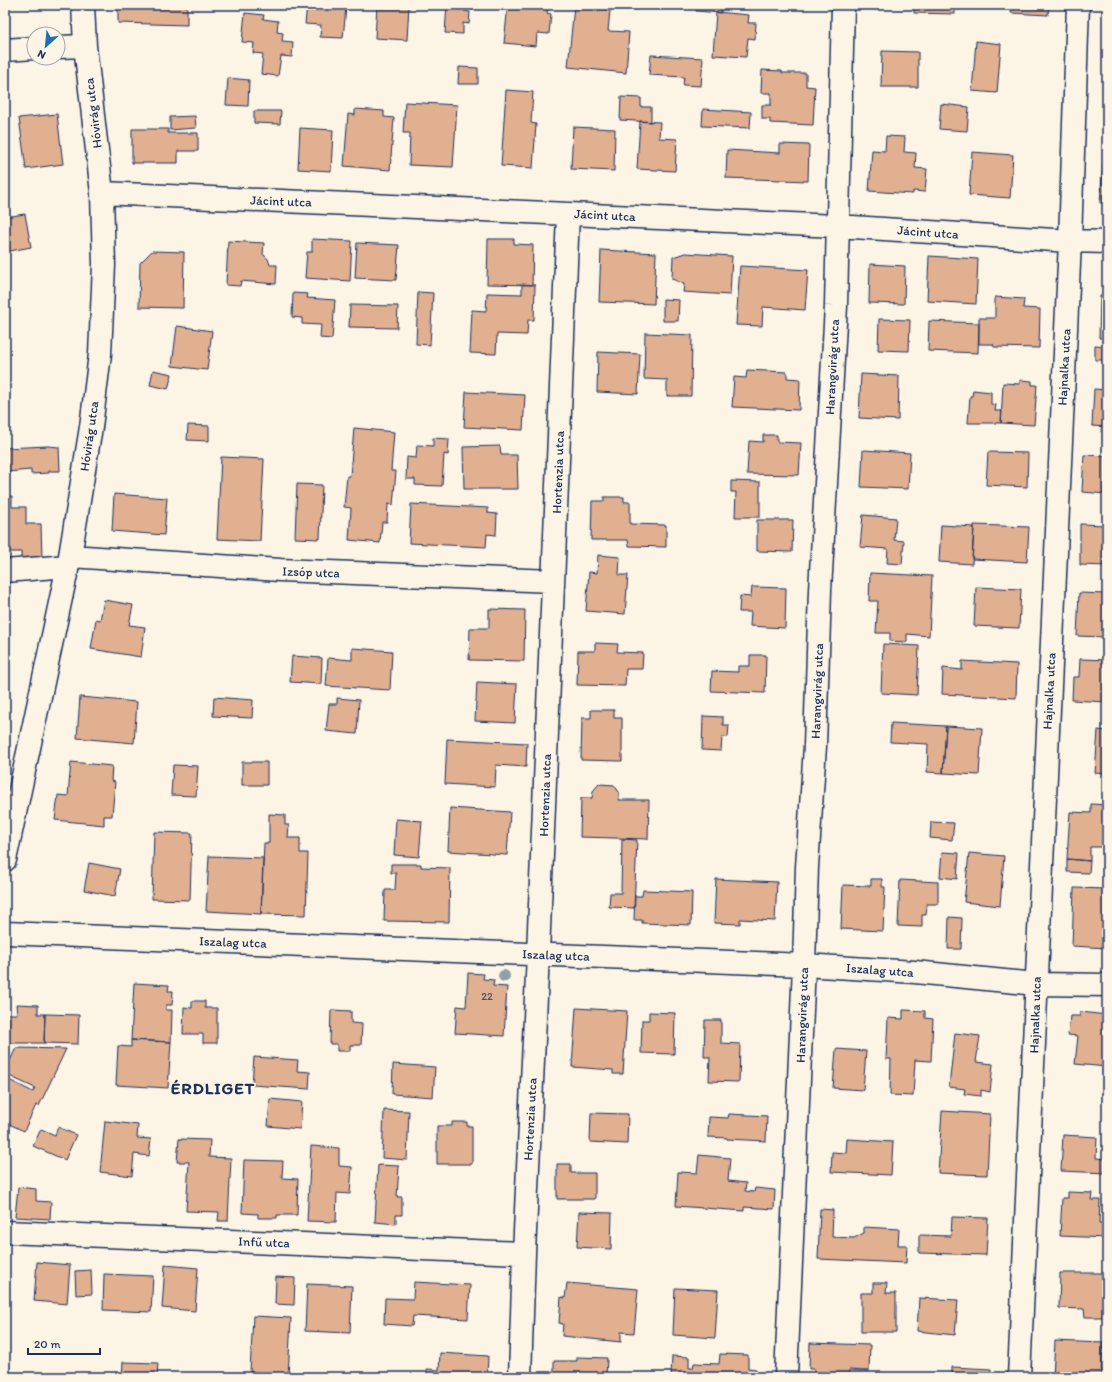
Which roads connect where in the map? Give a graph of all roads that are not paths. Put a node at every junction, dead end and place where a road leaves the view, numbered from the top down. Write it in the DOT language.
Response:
graph roads {
  1 [pos="83,5"];
  2 [pos="843,5"];
  3 [pos="1078,5"];
  4 [pos="85,46"];
  5 [pos="66,47"];
  6 [pos="26,49"];
  7 [pos="5,50"];
  8 [pos="102,193"];
  9 [pos="568,214"];
  10 [pos="837,226"];
  11 [pos="1070,241"];
  12 [pos="1107,242"];
  13 [pos="69,561"];
  14 [pos="5,571"];
  15 [pos="553,581"];
  16 [pos="5,860"];
  17 [pos="5,932"];
  18 [pos="538,954"];
  19 [pos="804,965"];
  20 [pos="1036,984"];
  21 [pos="1107,985"];
  22 [pos="5,1232"];
  23 [pos="524,1253"];
  24 [pos="520,1377"];
  25 [pos="786,1377"];
  26 [pos="1019,1377"];
  1 -- 4 [label="street, Hóvirág utca"];
  2 -- 10 [label="street, Harangvirág utca"];
  3 -- 11 [label="street, Hajnalka utca"];
  4 -- 5 [label="street"];
  4 -- 8 [label="street, Hóvirág utca"];
  6 -- 7 [label="street"];
  8 -- 9 [label="street, Jácint utca"];
  8 -- 13 [label="street, Hóvirág utca"];
  9 -- 10 [label="street, Jácint utca"];
  9 -- 15 [label="street, Hortenzia utca"];
  10 -- 11 [label="street, Jácint utca"];
  10 -- 19 [label="street, Harangvirág utca"];
  11 -- 12 [label="street, Jácint utca"];
  11 -- 20 [label="street, Hajnalka utca"];
  13 -- 14 [label="street, Izsóp utca"];
  13 -- 15 [label="street, Izsóp utca"];
  13 -- 16 [label="street, Hóvirág utca"];
  15 -- 18 [label="street, Hortenzia utca"];
  17 -- 18 [label="street, Iszalag utca"];
  18 -- 19 [label="street, Iszalag utca"];
  18 -- 23 [label="street, Hortenzia utca"];
  19 -- 20 [label="street, Iszalag utca"];
  19 -- 25 [label="street, Harangvirág utca"];
  20 -- 21 [label="street, Iszalag utca"];
  20 -- 26 [label="street, Hajnalka utca"];
  22 -- 23 [label="street, Infű utca"];
  23 -- 24 [label="street, Hortenzia utca"];
}
